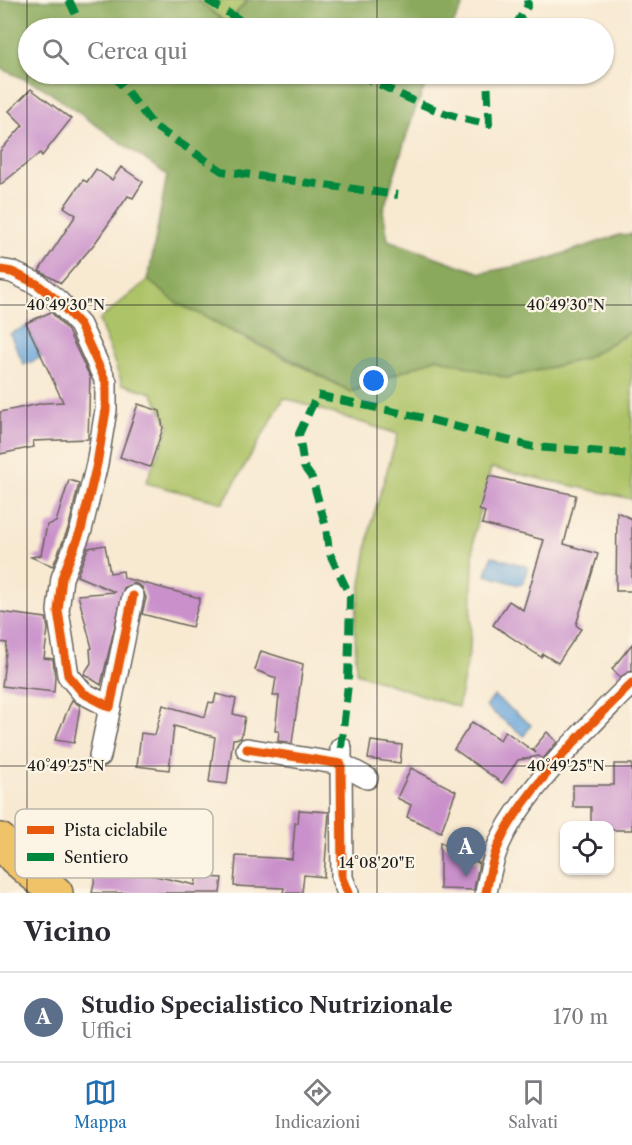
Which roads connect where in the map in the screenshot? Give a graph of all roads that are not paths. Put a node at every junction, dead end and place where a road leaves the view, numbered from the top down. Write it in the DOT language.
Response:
graph roads {
  1 [pos="0,270"];
  2 [pos="133,596"];
  3 [pos="632,683"];
  4 [pos="110,707"];
  5 [pos="247,749"];
  6 [pos="100,756"];
  7 [pos="341,756"];
  8 [pos="367,778"];
  9 [pos="0,840"];
  10 [pos="15,858"];
  11 [pos="38,878"];
  12 [pos="56,893"];
  13 [pos="348,893"];
  14 [pos="486,893"];
  1 -- 4 [label="street"];
  2 -- 4 [label="street"];
  3 -- 14 [label="street"];
  4 -- 6 [label="street"];
  5 -- 7 [label="street"];
  7 -- 8 [label="street"];
  7 -- 13 [label="street"];
  9 -- 10 [label="main road"];
  11 -- 12 [label="main road"];
}
